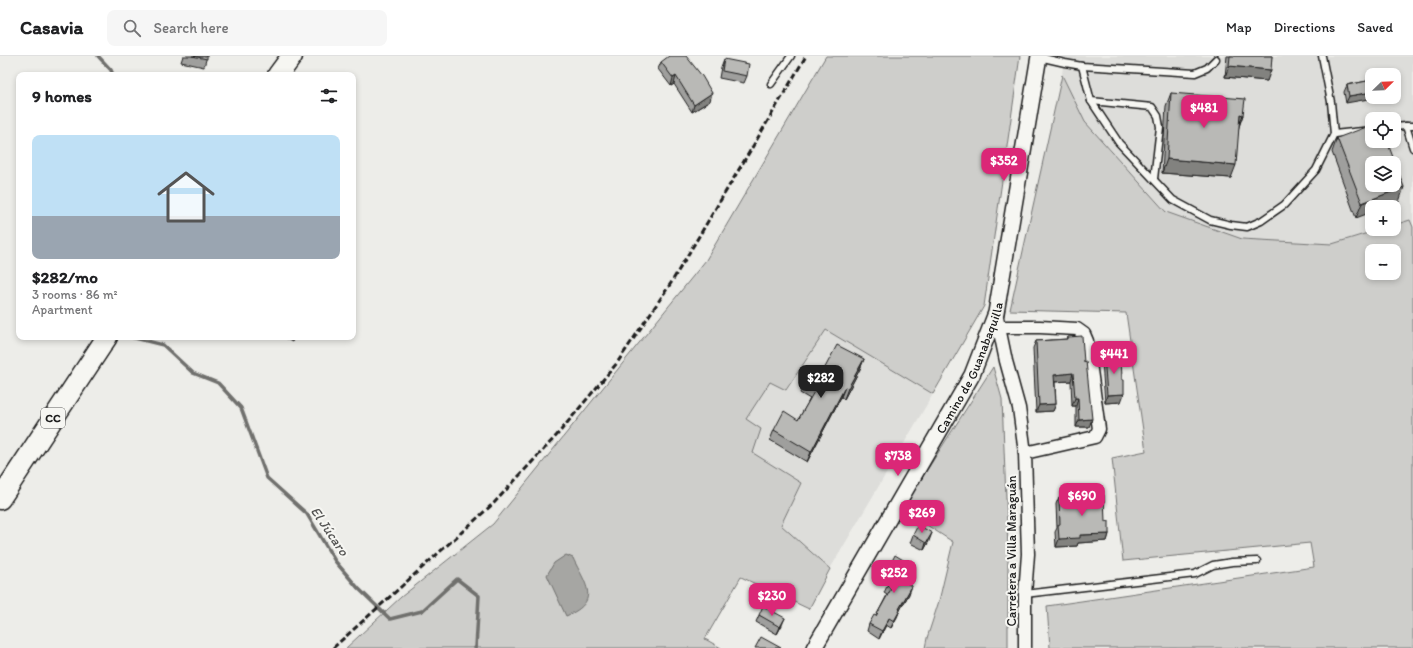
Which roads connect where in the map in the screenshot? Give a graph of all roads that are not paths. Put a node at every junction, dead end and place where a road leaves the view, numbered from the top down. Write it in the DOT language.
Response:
graph roads {
  1 [pos="292,56"];
  2 [pos="791,56"];
  3 [pos="1322,56"];
  4 [pos="1039,57"];
  5 [pos="1216,59"];
  6 [pos="1082,66"];
  7 [pos="280,72"];
  8 [pos="771,84"];
  9 [pos="1091,100"];
  10 [pos="1401,126"];
  11 [pos="1406,126"];
  12 [pos="1413,126"];
  13 [pos="1365,131"];
  14 [pos="1334,134"];
  15 [pos="1413,148"];
  16 [pos="1154,179"];
  17 [pos="998,320"];
  18 [pos="105,340"];
  19 [pos="1025,453"];
  20 [pos="0,500"];
  21 [pos="1257,562"];
  22 [pos="1025,594"];
  23 [pos="814,648"];
  24 [pos="1025,648"];
  1 -- 7 [label="highway"];
  2 -- 8 [label="lane"];
  3 -- 14 [label="lane"];
  4 -- 6 [label="lane"];
  4 -- 17 [label="street, Camino de Guanabaquilla"];
  5 -- 6 [label="lane"];
  6 -- 9 [label="lane"];
  9 -- 16 [label="lane"];
  9 -- 16 [label="lane"];
  10 -- 11 [label="lane"];
  11 -- 12 [label="lane"];
  11 -- 15 [label="lane"];
  13 -- 14 [label="lane"];
  14 -- 16 [label="lane"];
  17 -- 19 [label="street, Carretera a Villa Maraguán"];
  17 -- 19 [label="street"];
  17 -- 23 [label="street, Camino de Guanabaquilla"];
  18 -- 20 [label="highway, CC"];
  19 -- 22 [label="street, Carretera a Villa Maraguán"];
  21 -- 22 [label="lane"];
  22 -- 24 [label="street, Carretera a Villa Maraguán"];
}
